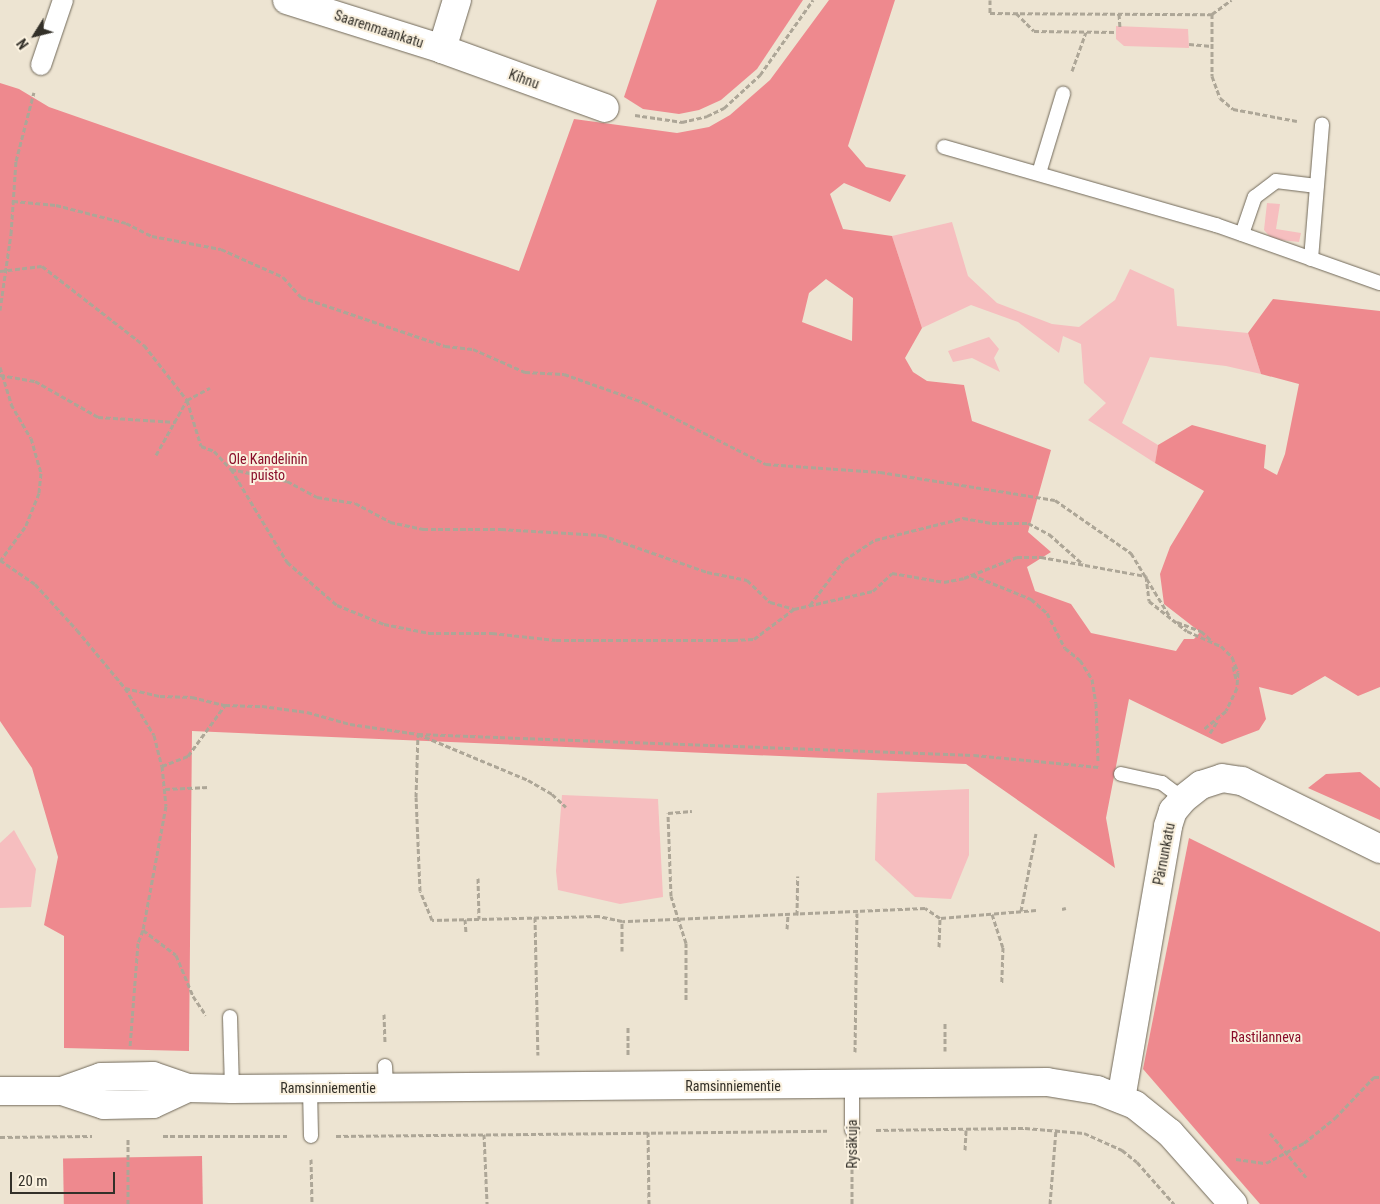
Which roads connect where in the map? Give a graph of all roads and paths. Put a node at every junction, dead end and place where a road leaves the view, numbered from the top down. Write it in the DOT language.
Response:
graph roads {
  1 [pos="63,0"];
  2 [pos="287,0"];
  3 [pos="457,0"];
  4 [pos="813,0"];
  5 [pos="990,0"];
  6 [pos="1231,0"];
  7 [pos="1016,13"];
  8 [pos="1119,14"];
  9 [pos="1212,14"];
  10 [pos="1120,27"];
  11 [pos="1086,32"];
  12 [pos="1116,32"];
  13 [pos="1189,44"];
  14 [pos="1212,46"];
  15 [pos="442,50"];
  16 [pos="41,64"];
  17 [pos="1063,94"];
  18 [pos="605,108"];
  19 [pos="1322,124"];
  20 [pos="944,147"];
  21 [pos="1039,173"];
  22 [pos="1317,186"];
  23 [pos="13,201"];
  24 [pos="1242,234"];
  25 [pos="1310,259"];
  26 [pos="6,270"];
  27 [pos="0,271"];
  28 [pos="1380,283"];
  29 [pos="0,310"];
  30 [pos="0,367"];
  31 [pos="1,376"];
  32 [pos="210,388"];
  33 [pos="187,400"];
  34 [pos="176,422"];
  35 [pos="156,455"];
  36 [pos="230,469"];
  37 [pos="0,560"];
  38 [pos="1084,565"];
  39 [pos="971,575"];
  40 [pos="1146,576"];
  41 [pos="809,605"];
  42 [pos="794,609"];
  43 [pos="1172,620"];
  44 [pos="125,688"];
  45 [pos="225,705"];
  46 [pos="1219,718"];
  47 [pos="1204,729"];
  48 [pos="1210,733"];
  49 [pos="418,734"];
  50 [pos="162,766"];
  51 [pos="1098,767"];
  52 [pos="1121,774"];
  53 [pos="209,788"];
  54 [pos="165,789"];
  55 [pos="1183,799"];
  56 [pos="566,808"];
  57 [pos="692,811"];
  58 [pos="1036,833"];
  59 [pos="1380,849"];
  60 [pos="798,876"];
  61 [pos="478,878"];
  62 [pos="1036,910"];
  63 [pos="1021,911"];
  64 [pos="857,913"];
  65 [pos="992,914"];
  66 [pos="797,915"];
  67 [pos="788,916"];
  68 [pos="536,918"];
  69 [pos="940,918"];
  70 [pos="465,919"];
  71 [pos="478,919"];
  72 [pos="680,919"];
  73 [pos="622,921"];
  74 [pos="787,929"];
  75 [pos="143,930"];
  76 [pos="466,932"];
  77 [pos="940,947"];
  78 [pos="622,951"];
  79 [pos="1002,983"];
  80 [pos="686,1000"];
  81 [pos="946,1022"];
  82 [pos="230,1023"];
  83 [pos="628,1026"];
  84 [pos="129,1054"];
  85 [pos="944,1059"];
  86 [pos="627,1064"];
  87 [pos="538,1065"];
  88 [pos="854,1072"];
  89 [pos="1380,1077"];
  90 [pos="232,1088"];
  91 [pos="310,1088"];
  92 [pos="0,1091"];
  93 [pos="1120,1098"];
  94 [pos="1056,1129"];
  95 [pos="852,1130"];
  96 [pos="966,1130"];
  97 [pos="648,1132"];
  98 [pos="1270,1133"];
  99 [pos="484,1134"];
  100 [pos="0,1136"];
  101 [pos="99,1136"];
  102 [pos="119,1136"];
  103 [pos="128,1136"];
  104 [pos="138,1136"];
  105 [pos="157,1136"];
  106 [pos="311,1136"];
  107 [pos="965,1150"];
  108 [pos="1284,1154"];
  109 [pos="1191,1155"];
  110 [pos="1306,1177"];
  111 [pos="128,1204"];
  112 [pos="312,1204"];
  113 [pos="487,1204"];
  114 [pos="649,1204"];
  115 [pos="852,1204"];
  116 [pos="1050,1204"];
  117 [pos="1174,1204"];
  118 [pos="1233,1204"];
  1 -- 16 [label="street"];
  2 -- 15 [label="street, Saarenmaankatu"];
  3 -- 15 [label="street"];
  4 -- 18 [label="path"];
  5 -- 7 [label="path"];
  6 -- 9 [label="path"];
  7 -- 8 [label="path"];
  7 -- 11 [label="path"];
  8 -- 9 [label="path"];
  8 -- 10 [label="path"];
  9 -- 14 [label="path"];
  11 -- 12 [label="path"];
  11 -- 17 [label="path"];
  13 -- 14 [label="path"];
  14 -- 19 [label="path"];
  15 -- 18 [label="street, Kihnu"];
  16 -- 23 [label="path"];
  17 -- 21 [label="lane"];
  19 -- 22 [label="lane"];
  20 -- 21 [label="lane"];
  21 -- 24 [label="lane"];
  22 -- 24 [label="lane"];
  22 -- 25 [label="lane"];
  23 -- 26 [label="path"];
  23 -- 40 [label="path"];
  24 -- 25 [label="lane"];
  25 -- 28 [label="lane"];
  26 -- 27 [label="path"];
  26 -- 29 [label="path"];
  26 -- 33 [label="path"];
  30 -- 31 [label="path"];
  31 -- 34 [label="path"];
  31 -- 37 [label="path"];
  32 -- 33 [label="path"];
  33 -- 34 [label="path"];
  33 -- 36 [label="path"];
  34 -- 35 [label="path"];
  36 -- 42 [label="path"];
  36 -- 42 [label="path"];
  37 -- 44 [label="path"];
  38 -- 39 [label="path"];
  38 -- 40 [label="path"];
  38 -- 41 [label="path"];
  39 -- 41 [label="path"];
  39 -- 51 [label="path"];
  40 -- 43 [label="path"];
  40 -- 43 [label="path"];
  41 -- 42 [label="path"];
  43 -- 46 [label="path"];
  44 -- 45 [label="path"];
  44 -- 50 [label="path"];
  45 -- 49 [label="path"];
  45 -- 50 [label="path"];
  46 -- 47 [label="path"];
  46 -- 48 [label="path"];
  49 -- 51 [label="path"];
  49 -- 56 [label="path"];
  49 -- 70 [label="path"];
  50 -- 54 [label="path"];
  51 -- 52 [label="path"];
  52 -- 55 [label="lane"];
  53 -- 54 [label="path"];
  54 -- 75 [label="path"];
  55 -- 59 [label="street, Pärnunkatu"];
  55 -- 93 [label="street, Pärnunkatu"];
  57 -- 72 [label="path"];
  58 -- 63 [label="path"];
  60 -- 66 [label="path"];
  61 -- 71 [label="path"];
  62 -- 63 [label="path"];
  63 -- 65 [label="path"];
  64 -- 66 [label="path"];
  64 -- 69 [label="path"];
  64 -- 88 [label="path"];
  65 -- 69 [label="path"];
  65 -- 79 [label="path"];
  66 -- 67 [label="path"];
  67 -- 72 [label="path"];
  67 -- 74 [label="path"];
  68 -- 71 [label="path"];
  68 -- 73 [label="path"];
  68 -- 87 [label="path"];
  69 -- 77 [label="path"];
  70 -- 71 [label="path"];
  70 -- 76 [label="path"];
  72 -- 73 [label="path"];
  72 -- 80 [label="path"];
  73 -- 78 [label="path"];
  75 -- 82 [label="path"];
  75 -- 84 [label="path"];
  81 -- 85 [label="path"];
  82 -- 90 [label="lane"];
  83 -- 86 [label="path"];
  88 -- 91 [label="street, Ramsinniementie"];
  88 -- 93 [label="street, Ramsinniementie"];
  88 -- 95 [label="lane, Rysäkuja"];
  89 -- 108 [label="path"];
  90 -- 91 [label="street, Ramsinniementie"];
  90 -- 92 [label="street, Ramsinniementie"];
  91 -- 106 [label="lane"];
  93 -- 109 [label="street, Ramsinniementie"];
  94 -- 96 [label="path"];
  94 -- 116 [label="path"];
  94 -- 117 [label="path"];
  95 -- 96 [label="path"];
  95 -- 97 [label="path"];
  95 -- 115 [label="path, Rysäkuja"];
  96 -- 107 [label="path"];
  97 -- 99 [label="path"];
  97 -- 114 [label="path"];
  98 -- 108 [label="path"];
  99 -- 106 [label="path"];
  99 -- 113 [label="path"];
  100 -- 101 [label="path"];
  102 -- 103 [label="path"];
  103 -- 104 [label="path"];
  103 -- 111 [label="path"];
  105 -- 106 [label="path"];
  106 -- 112 [label="path"];
  108 -- 109 [label="path"];
  108 -- 110 [label="path"];
  109 -- 118 [label="street, Ramsinniementie"];
}
